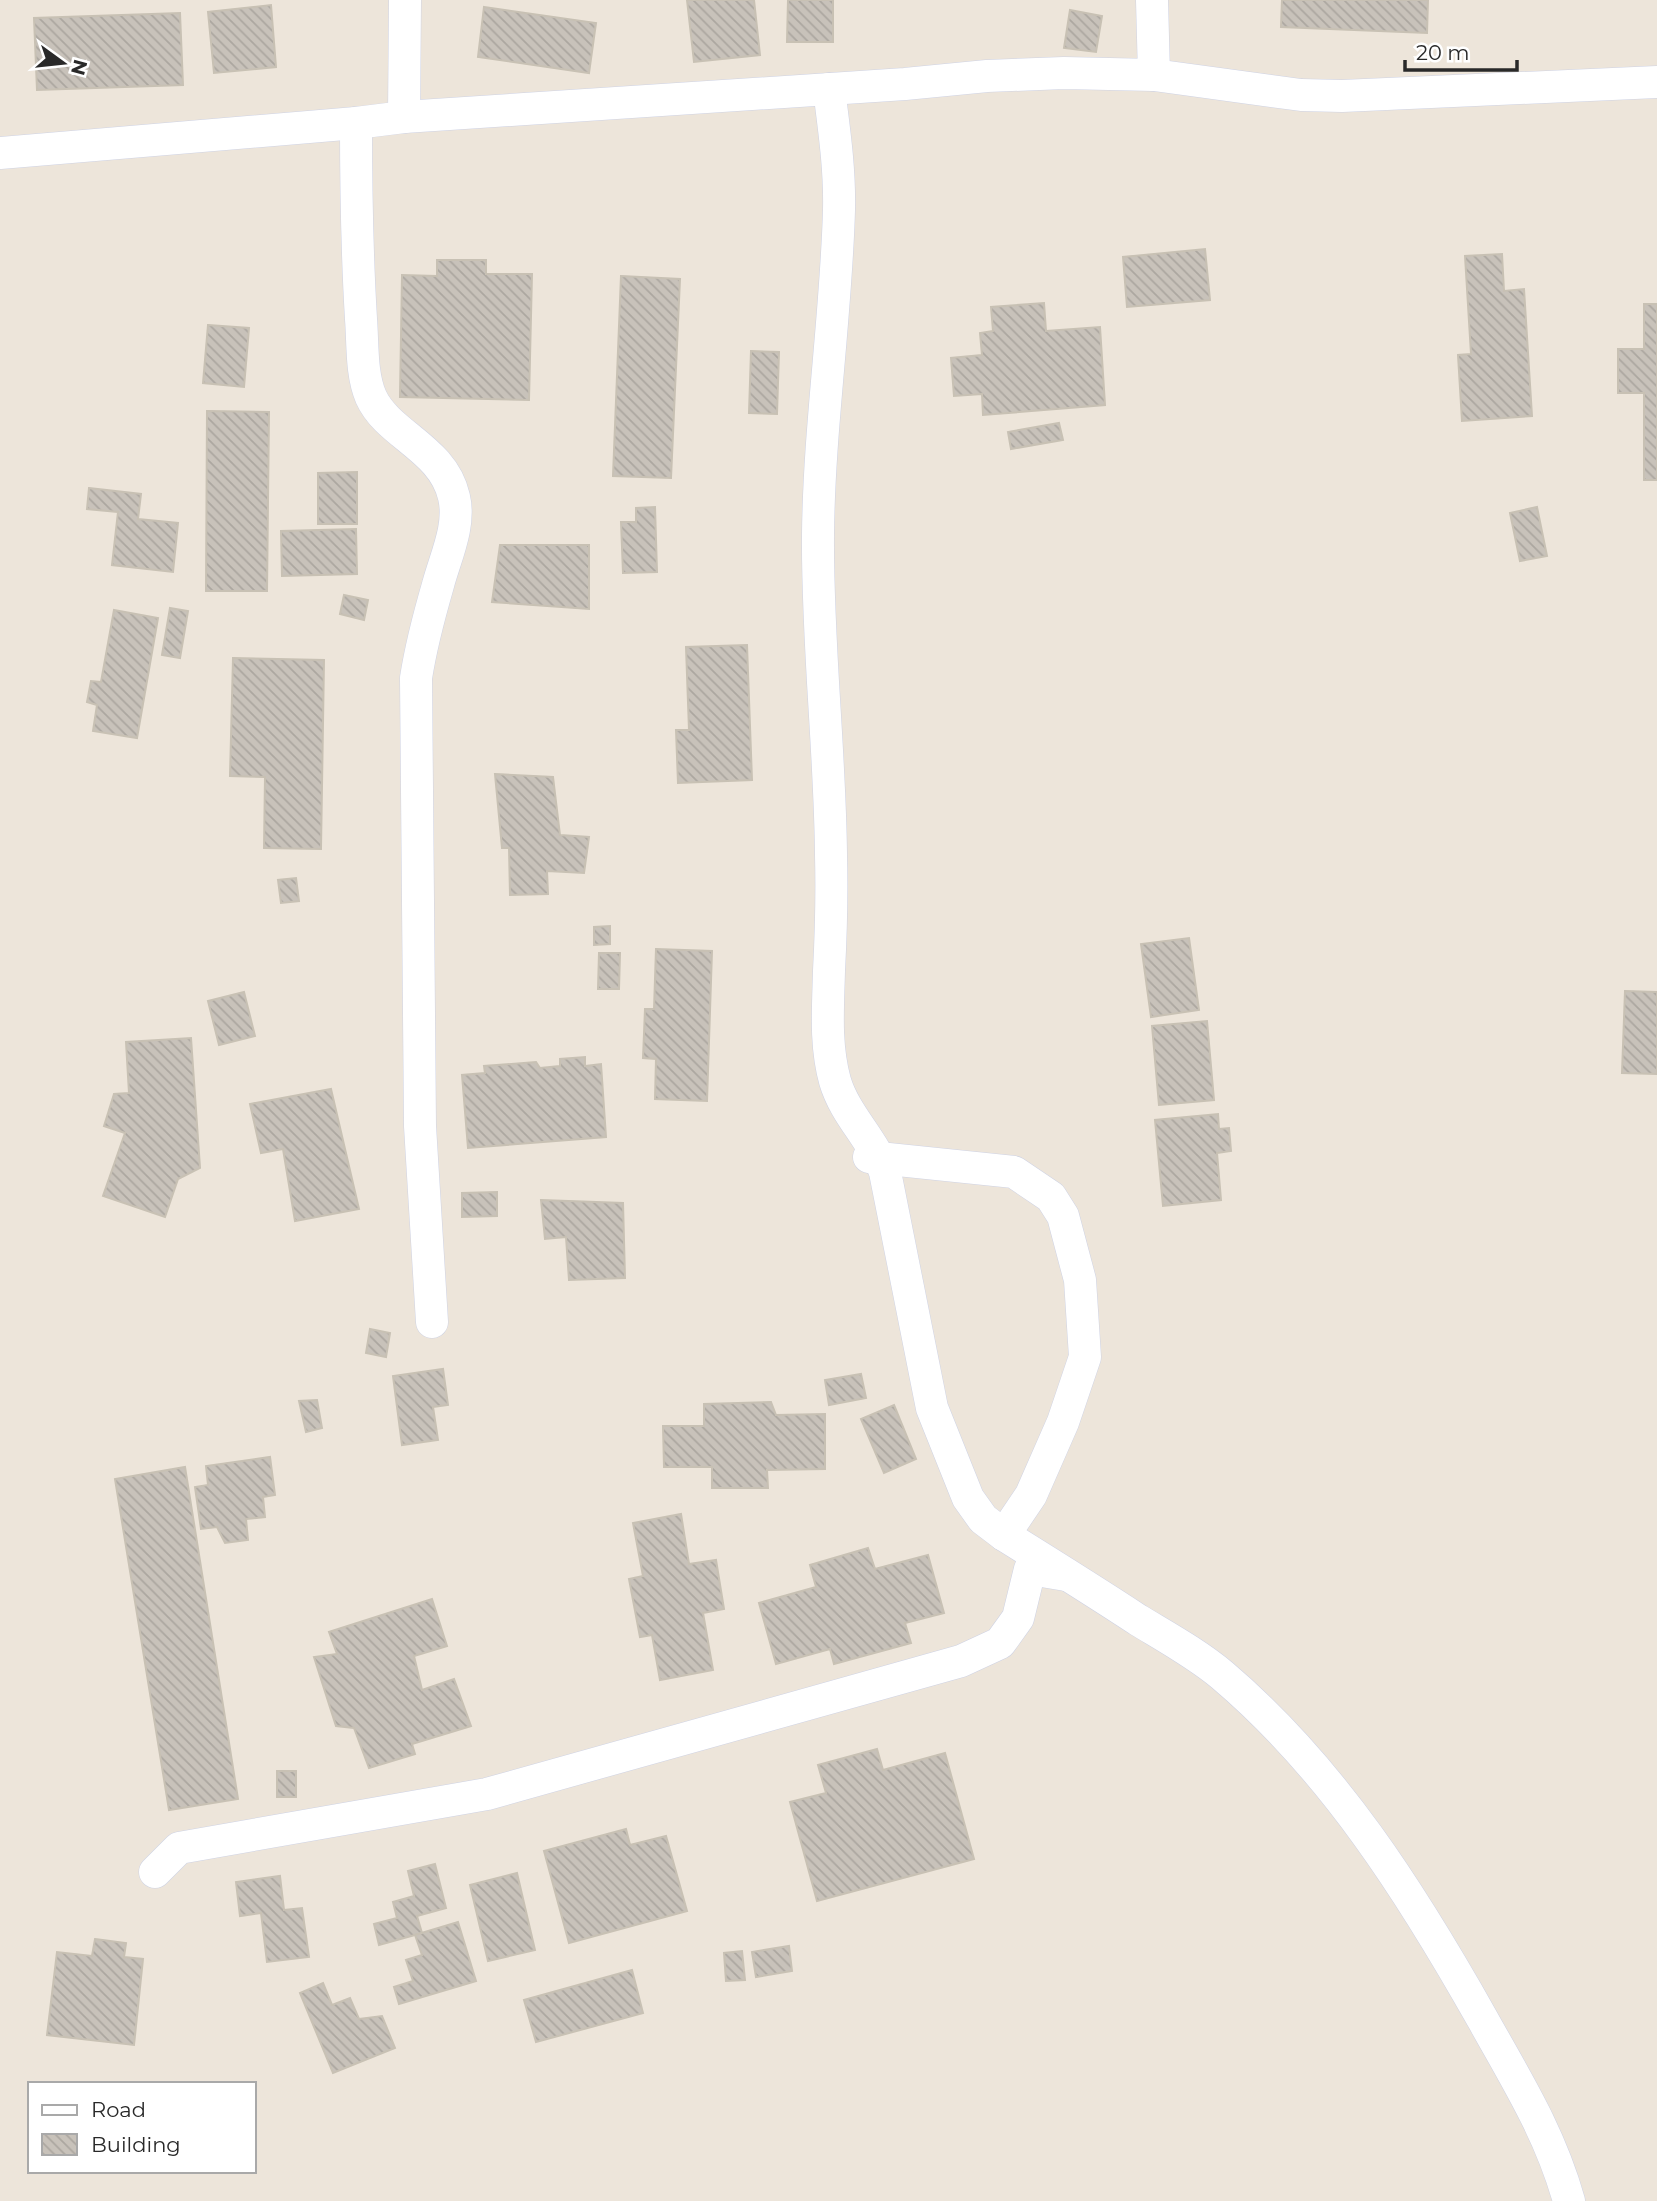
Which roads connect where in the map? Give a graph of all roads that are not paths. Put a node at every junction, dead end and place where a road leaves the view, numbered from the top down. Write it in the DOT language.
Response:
graph roads {
  1 [pos="405,0"];
  2 [pos="1152,0"];
  3 [pos="1154,75"];
  4 [pos="1657,82"];
  5 [pos="829,89"];
  6 [pos="404,117"];
  7 [pos="356,123"];
  8 [pos="0,152"];
  9 [pos="875,1158"];
  10 [pos="432,1322"];
  11 [pos="1004,1535"];
  12 [pos="1067,1575"];
  13 [pos="155,1872"];
  14 [pos="1569,2201"];
  1 -- 6 [label="street"];
  2 -- 3 [label="street"];
  3 -- 4 [label="street"];
  3 -- 5 [label="street"];
  5 -- 6 [label="street"];
  5 -- 9 [label="street"];
  6 -- 7 [label="street"];
  7 -- 8 [label="street"];
  7 -- 10 [label="street"];
  9 -- 11 [label="street"];
  9 -- 11 [label="street"];
  11 -- 12 [label="street"];
  12 -- 13 [label="street"];
  12 -- 14 [label="street"];
}
